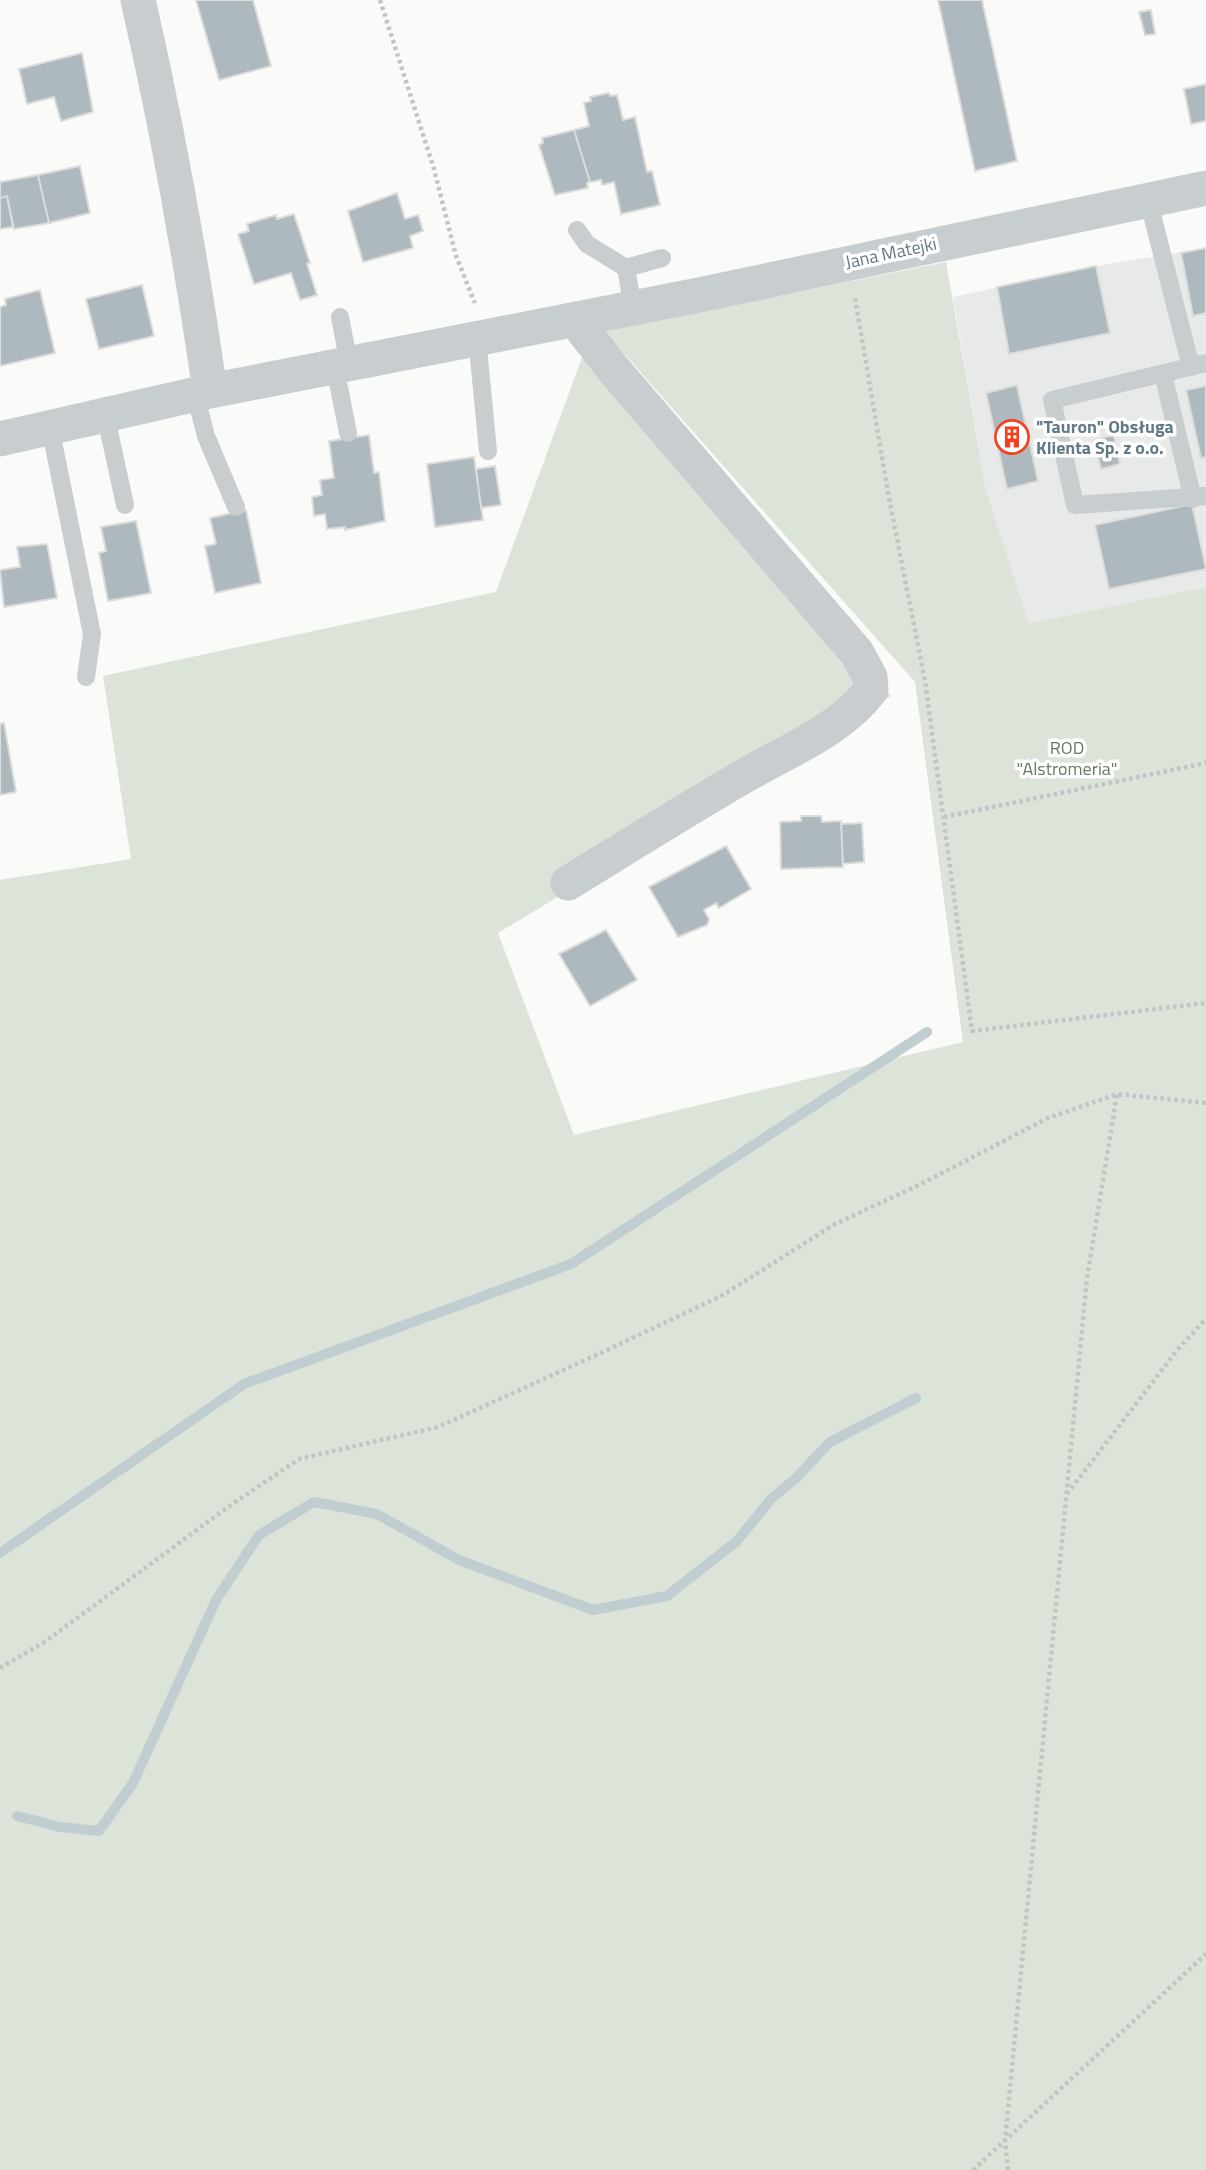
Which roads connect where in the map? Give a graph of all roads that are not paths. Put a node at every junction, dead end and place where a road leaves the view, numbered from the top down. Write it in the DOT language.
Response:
graph roads {
  1 [pos="138,0"];
  2 [pos="1206,188"];
  3 [pos="1148,199"];
  4 [pos="577,230"];
  5 [pos="662,258"];
  6 [pos="626,268"];
  7 [pos="633,308"];
  8 [pos="340,317"];
  9 [pos="575,320"];
  10 [pos="482,337"];
  11 [pos="342,365"];
  12 [pos="1198,365"];
  13 [pos="1163,374"];
  14 [pos="203,393"];
  15 [pos="105,413"];
  16 [pos="50,427"];
  17 [pos="348,433"];
  18 [pos="0,439"];
  19 [pos="488,451"];
  20 [pos="1200,497"];
  21 [pos="125,505"];
  22 [pos="236,507"];
  23 [pos="1206,515"];
  24 [pos="86,677"];
  25 [pos="568,883"];
  1 -- 14 [label="street"];
  2 -- 3 [label="street, Jana Matejki"];
  3 -- 7 [label="street, Jana Matejki"];
  3 -- 12 [label="lane"];
  4 -- 6 [label="lane"];
  5 -- 6 [label="lane"];
  6 -- 7 [label="lane"];
  7 -- 9 [label="street, Jana Matejki"];
  8 -- 11 [label="lane"];
  9 -- 10 [label="street, Jana Matejki"];
  9 -- 25 [label="street"];
  10 -- 11 [label="street, Jana Matejki"];
  10 -- 19 [label="lane"];
  11 -- 14 [label="street, Jana Matejki"];
  11 -- 17 [label="lane"];
  12 -- 13 [label="lane"];
  13 -- 20 [label="lane"];
  13 -- 20 [label="lane"];
  14 -- 15 [label="street, Jana Matejki"];
  14 -- 22 [label="lane"];
  15 -- 16 [label="street, Jana Matejki"];
  15 -- 21 [label="lane"];
  16 -- 18 [label="street, Jana Matejki"];
  16 -- 24 [label="lane"];
  20 -- 23 [label="lane"];
}
